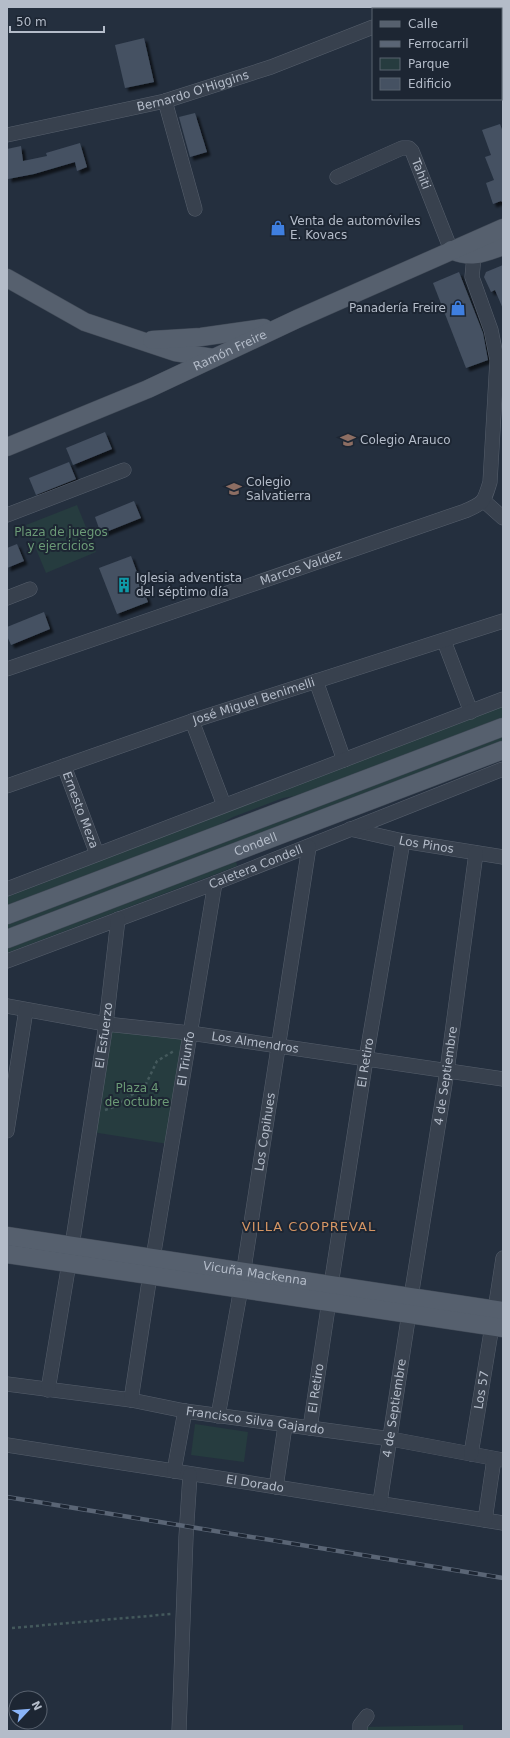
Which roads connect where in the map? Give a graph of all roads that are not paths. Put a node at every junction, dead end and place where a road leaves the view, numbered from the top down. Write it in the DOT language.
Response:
graph roads {
  1 [pos="372,27"];
  2 [pos="165,101"];
  3 [pos="7,135"];
  4 [pos="338,177"];
  5 [pos="195,209"];
  6 [pos="495,231"];
  7 [pos="503,246"];
  8 [pos="452,250"];
  9 [pos="474,256"];
  10 [pos="7,278"];
  11 [pos="298,319"];
  12 [pos="137,340"];
  13 [pos="174,352"];
  14 [pos="213,358"];
  15 [pos="177,375"];
  16 [pos="7,447"];
  17 [pos="124,470"];
  18 [pos="484,500"];
  19 [pos="7,516"];
  20 [pos="503,518"];
  21 [pos="30,589"];
  22 [pos="7,598"];
  23 [pos="503,621"];
  24 [pos="444,640"];
  25 [pos="7,669"];
  26 [pos="316,681"];
  27 [pos="503,699"];
  28 [pos="471,712"];
  29 [pos="192,721"];
  30 [pos="503,727"];
  31 [pos="503,750"];
  32 [pos="344,760"];
  33 [pos="64,766"];
  34 [pos="503,769"];
  35 [pos="7,786"];
  36 [pos="224,805"];
  37 [pos="350,829"];
  38 [pos="403,841"];
  39 [pos="309,846"];
  40 [pos="476,853"];
  41 [pos="97,854"];
  42 [pos="503,857"];
  43 [pos="215,883"];
  44 [pos="7,889"];
  45 [pos="7,915"];
  46 [pos="118,920"];
  47 [pos="7,939"];
  48 [pos="7,961"];
  49 [pos="7,1006"];
  50 [pos="26,1010"];
  51 [pos="106,1024"];
  52 [pos="188,1039"];
  53 [pos="277,1046"];
  54 [pos="366,1059"];
  55 [pos="447,1071"];
  56 [pos="503,1079"];
  57 [pos="7,1131"];
  58 [pos="7,1236"];
  59 [pos="7,1254"];
  60 [pos="71,1254"];
  61 [pos="503,1258"];
  62 [pos="151,1267"];
  63 [pos="242,1280"];
  64 [pos="330,1293"];
  65 [pos="410,1305"];
  66 [pos="498,1319"];
  67 [pos="7,1384"];
  68 [pos="48,1390"];
  69 [pos="131,1400"];
  70 [pos="185,1411"];
  71 [pos="218,1416"];
  72 [pos="285,1426"];
  73 [pos="310,1428"];
  74 [pos="391,1440"];
  75 [pos="7,1445"];
  76 [pos="471,1454"];
  77 [pos="498,1459"];
  78 [pos="174,1471"];
  79 [pos="190,1475"];
  80 [pos="276,1487"];
  81 [pos="380,1502"];
  82 [pos="485,1520"];
  83 [pos="503,1523"];
  84 [pos="367,1716"];
  85 [pos="179,1731"];
  86 [pos="360,1731"];
  1 -- 2 [label="street, Bernardo O'Higgins"];
  2 -- 3 [label="street, Bernardo O'Higgins"];
  2 -- 5 [label="street"];
  4 -- 8 [label="street, Tahiti"];
  6 -- 8 [label="main road, Ramón Freire"];
  6 -- 9 [label="main road"];
  7 -- 9 [label="main road"];
  8 -- 9 [label="main road"];
  8 -- 11 [label="main road, Ramón Freire"];
  9 -- 18 [label="street"];
  10 -- 12 [label="main road"];
  11 -- 12 [label="main road"];
  11 -- 14 [label="main road, Ramón Freire"];
  12 -- 13 [label="main road"];
  13 -- 14 [label="main road"];
  13 -- 15 [label="main road"];
  14 -- 15 [label="main road, Ramón Freire"];
  15 -- 16 [label="main road, Ramón Freire"];
  17 -- 19 [label="street"];
  18 -- 20 [label="street"];
  18 -- 25 [label="street, Marcos Valdez"];
  21 -- 22 [label="street"];
  23 -- 24 [label="street, José Miguel Benimelli"];
  24 -- 26 [label="street, José Miguel Benimelli"];
  24 -- 28 [label="street"];
  26 -- 29 [label="street, José Miguel Benimelli"];
  26 -- 32 [label="street"];
  27 -- 28 [label="street"];
  28 -- 32 [label="street"];
  29 -- 33 [label="street, José Miguel Benimelli"];
  29 -- 36 [label="street"];
  30 -- 45 [label="main road, Condell"];
  31 -- 47 [label="main road, Condell"];
  32 -- 36 [label="street"];
  33 -- 35 [label="street, José Miguel Benimelli"];
  33 -- 41 [label="street, Ernesto Meza"];
  34 -- 37 [label="street, Caletera Condell"];
  36 -- 41 [label="street"];
  37 -- 38 [label="street, Los Pinos"];
  37 -- 39 [label="street, Caletera Condell"];
  38 -- 40 [label="street, Los Pinos"];
  38 -- 54 [label="street, El Retiro"];
  39 -- 43 [label="street, Caletera Condell"];
  39 -- 53 [label="street, Los Copihues"];
  40 -- 42 [label="street, Los Pinos"];
  40 -- 55 [label="street, 4 de Septiembre"];
  41 -- 44 [label="street"];
  43 -- 46 [label="street, Caletera Condell"];
  43 -- 52 [label="street, El Triunfo"];
  46 -- 48 [label="street, Caletera Condell"];
  46 -- 51 [label="street, El Esfuerzo"];
  49 -- 50 [label="street, Los Almendros"];
  50 -- 51 [label="street, Los Almendros"];
  50 -- 57 [label="street"];
  51 -- 52 [label="street, Los Almendros"];
  51 -- 60 [label="street, El Esfuerzo"];
  52 -- 53 [label="street, Los Almendros"];
  52 -- 62 [label="street, El Triunfo"];
  53 -- 54 [label="street, Los Almendros"];
  53 -- 63 [label="street, Los Copihues"];
  54 -- 55 [label="street, Los Almendros"];
  54 -- 64 [label="street, El Retiro"];
  55 -- 56 [label="street, Los Almendros"];
  55 -- 65 [label="street, 4 de Septiembre"];
  58 -- 60 [label="main road, Vicuña Mackenna"];
  59 -- 60 [label="main road, Vicuña Mackenna"];
  60 -- 62 [label="main road, Vicuña Mackenna"];
  60 -- 68 [label="street, El Esfuerzo"];
  61 -- 66 [label="street, Los 57"];
  62 -- 63 [label="main road, Vicuña Mackenna"];
  62 -- 69 [label="street, El Triunfo"];
  63 -- 64 [label="main road, Vicuña Mackenna"];
  63 -- 71 [label="street, Los Copihues"];
  64 -- 65 [label="main road, Vicuña Mackenna"];
  64 -- 73 [label="street, El Retiro"];
  65 -- 66 [label="main road, Vicuña Mackenna"];
  65 -- 74 [label="street, 4 de Septiembre"];
  66 -- 76 [label="street, Los 57"];
  67 -- 68 [label="street, Francisco Silva Gajardo"];
  68 -- 69 [label="street, Francisco Silva Gajardo"];
  69 -- 70 [label="street, Francisco Silva Gajardo"];
  70 -- 71 [label="street, Francisco Silva Gajardo"];
  70 -- 78 [label="street"];
  71 -- 72 [label="street, Francisco Silva Gajardo"];
  72 -- 73 [label="street, Francisco Silva Gajardo"];
  72 -- 80 [label="street"];
  73 -- 74 [label="street, Francisco Silva Gajardo"];
  74 -- 76 [label="street, Francisco Silva Gajardo"];
  74 -- 81 [label="street, 4 de Septiembre"];
  75 -- 78 [label="street, El Dorado"];
  76 -- 77 [label="street, Francisco Silva Gajardo"];
  77 -- 82 [label="street"];
  78 -- 79 [label="street, El Dorado"];
  79 -- 80 [label="street, El Dorado"];
  79 -- 85 [label="street"];
  80 -- 81 [label="street, El Dorado"];
  81 -- 82 [label="street, El Dorado"];
  82 -- 83 [label="street, El Dorado"];
  84 -- 86 [label="street"];
}
